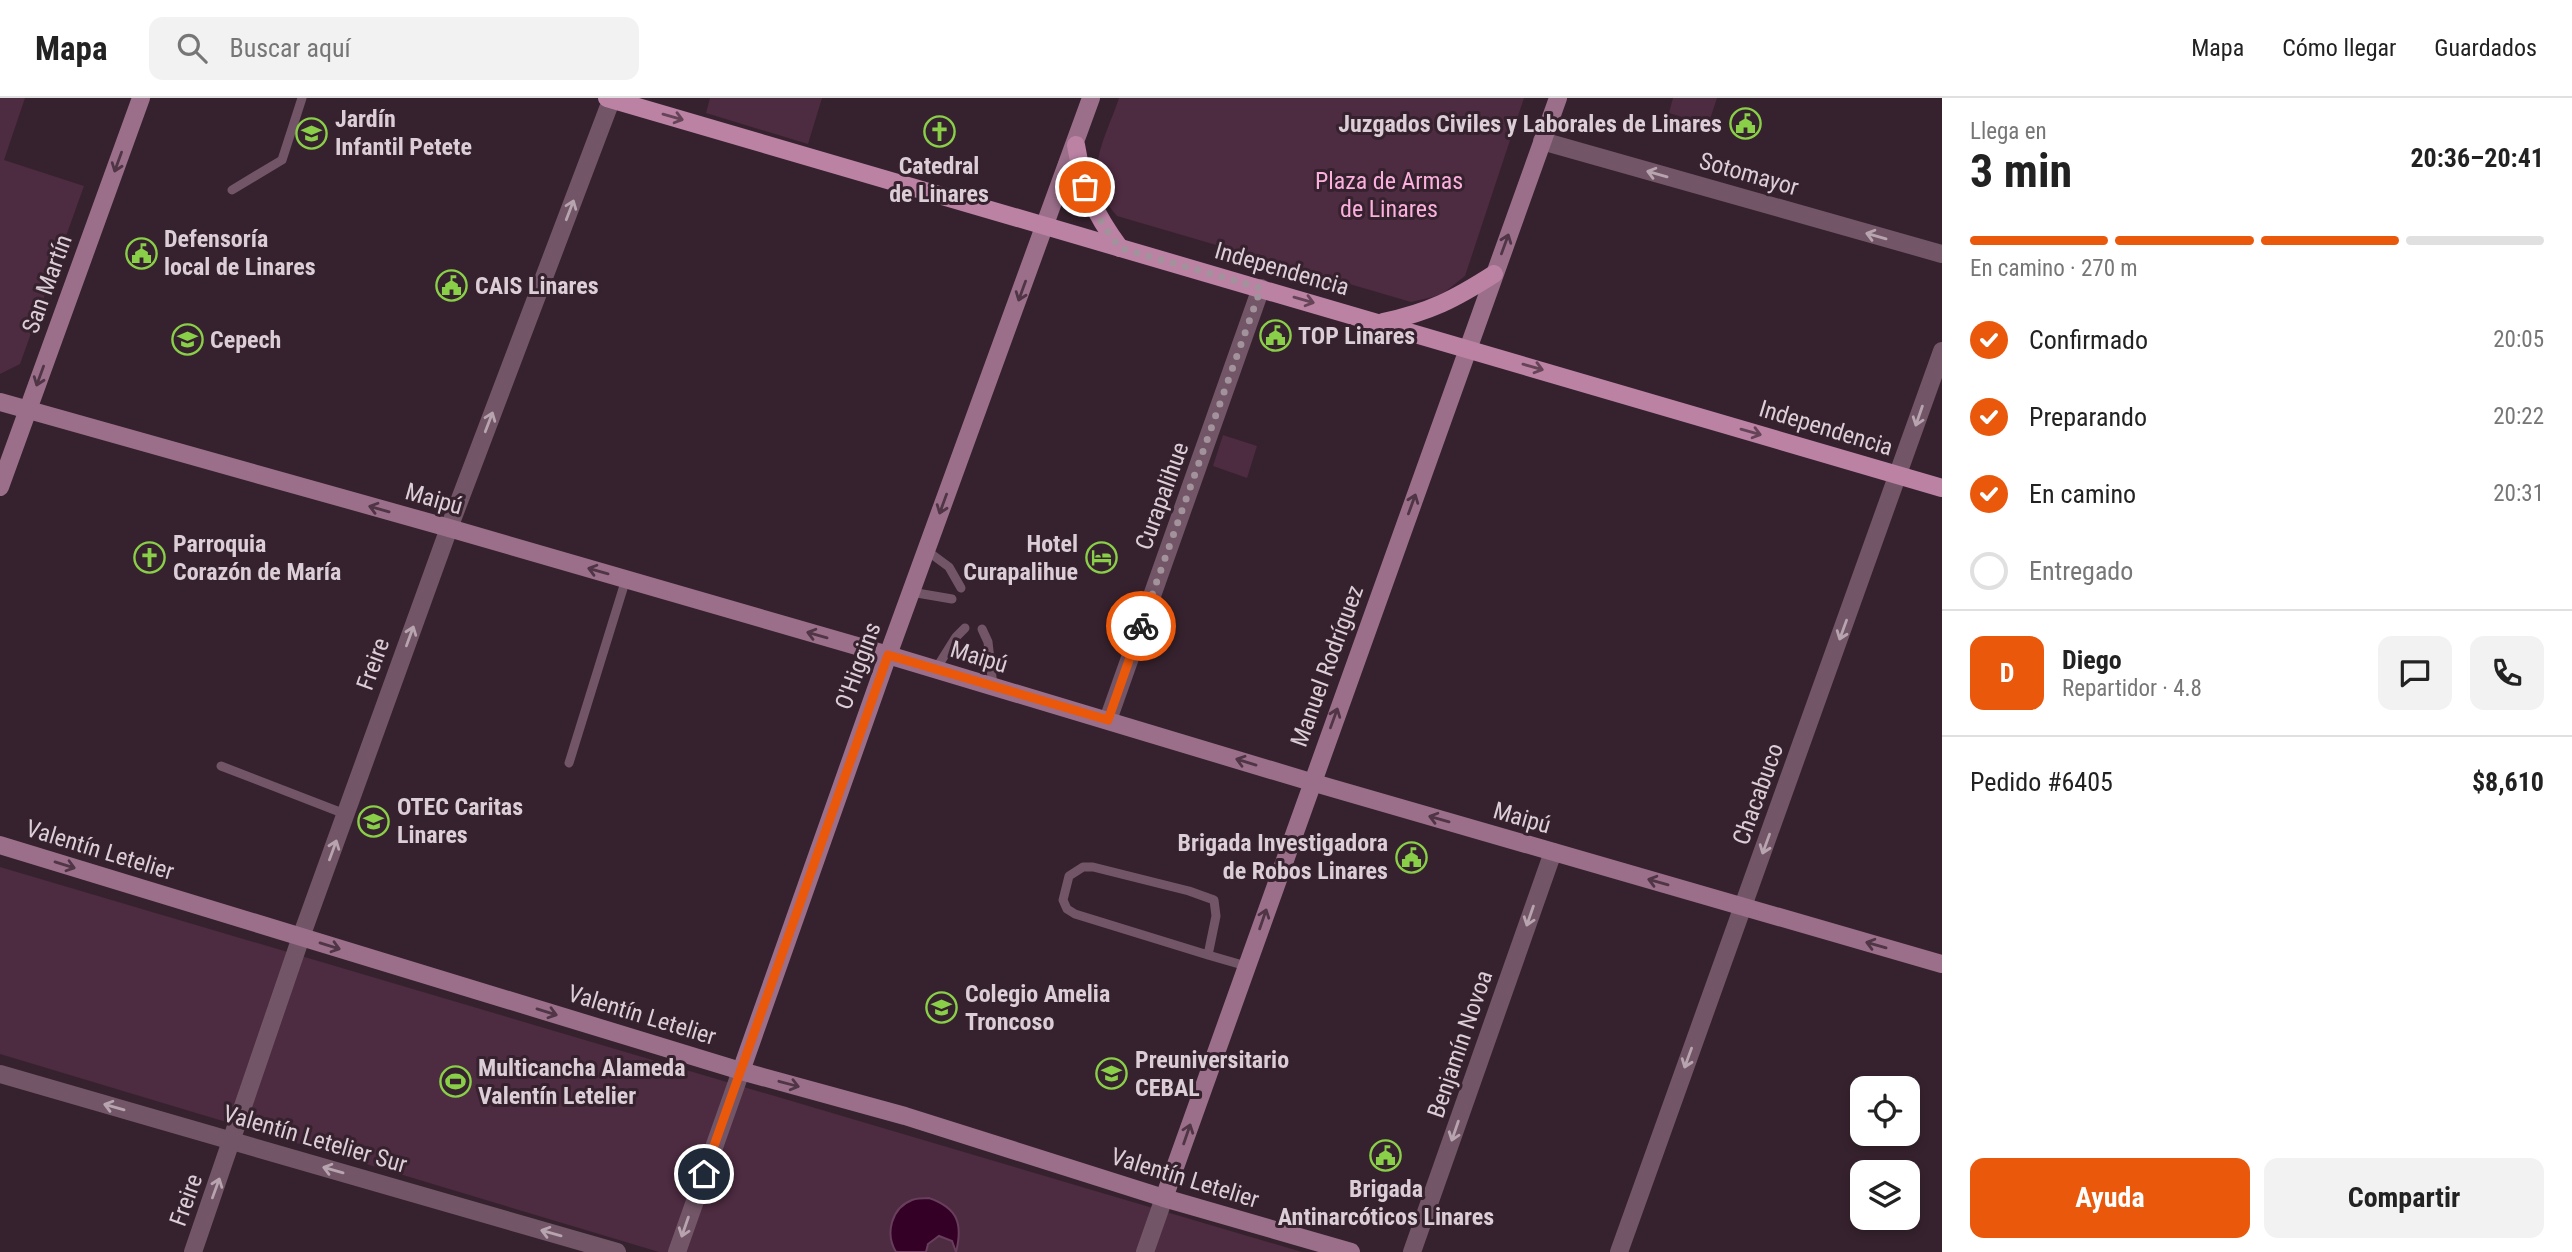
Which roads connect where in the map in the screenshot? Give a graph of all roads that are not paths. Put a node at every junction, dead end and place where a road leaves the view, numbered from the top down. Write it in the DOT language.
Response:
graph roads {
  1 [pos="141,98"];
  2 [pos="302,98"];
  3 [pos="610,98"];
  4 [pos="1091,98"];
  5 [pos="1558,98"];
  6 [pos="1542,141"];
  7 [pos="1076,145"];
  8 [pos="232,190"];
  9 [pos="1046,227"];
  10 [pos="1120,248"];
  11 [pos="1942,254"];
  12 [pos="1494,274"];
  13 [pos="1261,288"];
  14 [pos="1380,322"];
  15 [pos="1468,348"];
  16 [pos="1942,352"];
  17 [pos="0,402"];
  18 [pos="28,411"];
  19 [pos="1898,475"];
  20 [pos="0,487"];
  21 [pos="1942,488"];
  22 [pos="449,528"];
  23 [pos="926,550"];
  24 [pos="626,579"];
  25 [pos="961,588"];
  26 [pos="911,592"];
  27 [pos="952,599"];
  28 [pos="965,628"];
  29 [pos="982,629"];
  30 [pos="888,655"];
  31 [pos="936,669"];
  32 [pos="993,686"];
  33 [pos="1108,720"];
  34 [pos="569,762"];
  35 [pos="221,766"];
  36 [pos="1311,782"];
  37 [pos="345,814"];
  38 [pos="0,845"];
  39 [pos="1553,852"];
  40 [pos="1743,907"];
  41 [pos="301,937"];
  42 [pos="1208,954"];
  43 [pos="1942,964"];
  44 [pos="1246,965"];
  45 [pos="741,1071"];
  46 [pos="0,1074"];
  47 [pos="233,1141"];
  48 [pos="1164,1198"];
  49 [pos="193,1252"];
  50 [pos="617,1252"];
  51 [pos="677,1252"];
  52 [pos="1145,1252"];
  53 [pos="1351,1252"];
  54 [pos="1412,1252"];
  55 [pos="1619,1252"];
  1 -- 18 [label="main road, San Martín, one-way"];
  2 -- 8 [label="lane"];
  3 -- 9 [label="main road, Independencia, one-way"];
  22 -- 3 [label="street, Freire, one-way"];
  4 -- 7 [label="main road, O'Higgins"];
  5 -- 6 [label="main road, Manuel Rodríguez"];
  11 -- 6 [label="street, Sotomayor, one-way"];
  12 -- 6 [label="main road, Manuel Rodríguez, one-way"];
  7 -- 9 [label="main road, O'Higgins"];
  7 -- 10 [label="main road"];
  9 -- 10 [label="main road, Independencia"];
  9 -- 23 [label="main road, O'Higgins, one-way"];
  10 -- 13 [label="main road, Independencia"];
  12 -- 14 [label="main road"];
  12 -- 15 [label="main road, Manuel Rodríguez"];
  13 -- 14 [label="main road, Independencia, one-way"];
  13 -- 33 [label="street, Curapalihue"];
  14 -- 15 [label="main road, Independencia"];
  15 -- 19 [label="main road, Independencia, one-way"];
  36 -- 15 [label="main road, Manuel Rodríguez, one-way"];
  16 -- 19 [label="street, Chacabuco, one-way"];
  17 -- 18 [label="main road, Maipú"];
  18 -- 20 [label="main road, San Martín"];
  22 -- 18 [label="main road, Maipú, one-way"];
  19 -- 21 [label="main road, Independencia"];
  19 -- 40 [label="street, Chacabuco, one-way"];
  24 -- 22 [label="main road, Maipú, one-way"];
  37 -- 22 [label="street, Freire, one-way"];
  23 -- 25 [label="lane"];
  23 -- 26 [label="main road, O'Higgins"];
  30 -- 24 [label="main road, Maipú, one-way"];
  24 -- 34 [label="lane"];
  26 -- 27 [label="lane"];
  26 -- 30 [label="main road, O'Higgins"];
  28 -- 31 [label="lane"];
  29 -- 32 [label="lane"];
  30 -- 31 [label="main road, Maipú"];
  30 -- 45 [label="main road, O'Higgins"];
  31 -- 32 [label="main road, Maipú"];
  32 -- 33 [label="main road, Maipú"];
  36 -- 33 [label="main road, Maipú, one-way"];
  35 -- 37 [label="lane"];
  39 -- 36 [label="main road, Maipú, one-way"];
  44 -- 36 [label="main road, Manuel Rodríguez, one-way"];
  41 -- 37 [label="street, Freire, one-way"];
  38 -- 41 [label="main road, Valentín Letelier, one-way"];
  40 -- 39 [label="main road, Maipú, one-way"];
  39 -- 54 [label="street, Benjamín Novoa, one-way"];
  43 -- 40 [label="main road, Maipú, one-way"];
  40 -- 55 [label="street, Chacabuco, one-way"];
  41 -- 45 [label="main road, Valentín Letelier, one-way"];
  41 -- 47 [label="street, Freire"];
  42 -- 42 [label="lane"];
  42 -- 44 [label="lane"];
  48 -- 44 [label="main road, Manuel Rodríguez, one-way"];
  45 -- 48 [label="main road, Valentín Letelier, one-way"];
  45 -- 51 [label="street, O'Higgins, one-way"];
  47 -- 46 [label="street, Valentín Letelier Sur, one-way"];
  49 -- 47 [label="street, Freire, one-way"];
  50 -- 47 [label="street, Valentín Letelier Sur, one-way"];
  48 -- 52 [label="street, Manuel Rodríguez"];
  48 -- 53 [label="main road, Valentín Letelier"];
}
